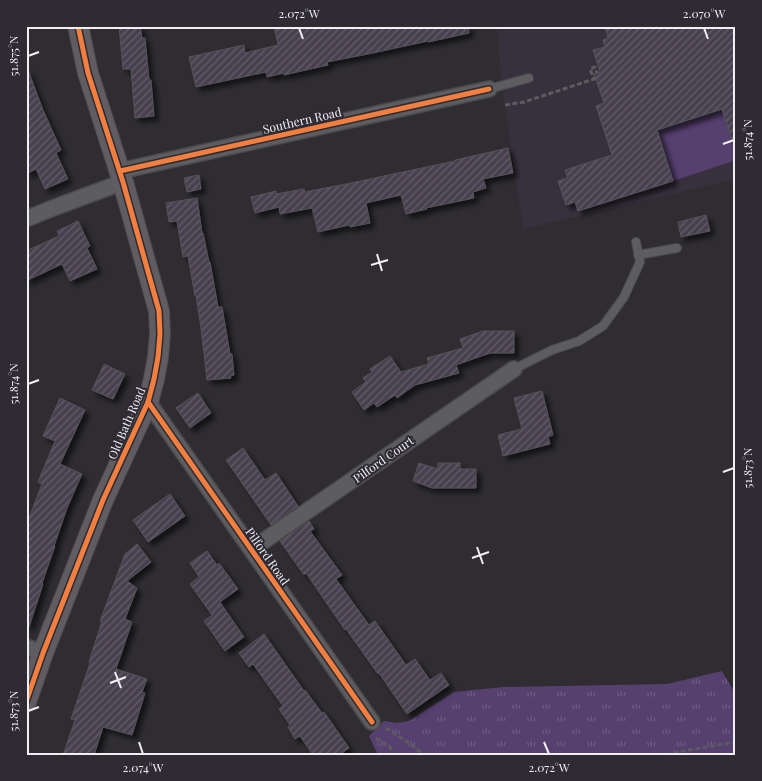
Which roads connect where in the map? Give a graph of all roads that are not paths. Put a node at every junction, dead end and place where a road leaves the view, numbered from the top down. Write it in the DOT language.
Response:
graph roads {
  1 [pos="78,26"];
  2 [pos="529,78"];
  3 [pos="489,89"];
  4 [pos="122,177"];
  5 [pos="26,219"];
  6 [pos="636,242"];
  7 [pos="677,248"];
  8 [pos="638,255"];
  9 [pos="514,369"];
  10 [pos="148,402"];
  11 [pos="252,550"];
  12 [pos="35,650"];
  13 [pos="26,702"];
  14 [pos="376,728"];
  1 -- 4 [label="street, Old Bath Road"];
  2 -- 3 [label="lane"];
  3 -- 4 [label="street, Southern Road"];
  4 -- 5 [label="street, Southern Road"];
  4 -- 10 [label="street, Old Bath Road"];
  6 -- 8 [label="lane"];
  7 -- 8 [label="lane"];
  8 -- 9 [label="lane"];
  9 -- 11 [label="street, Pilford Court"];
  10 -- 11 [label="street, Pilford Road"];
  10 -- 12 [label="street, Old Bath Road"];
  11 -- 14 [label="street, Pilford Road"];
  12 -- 13 [label="street, Old Bath Road"];
}
